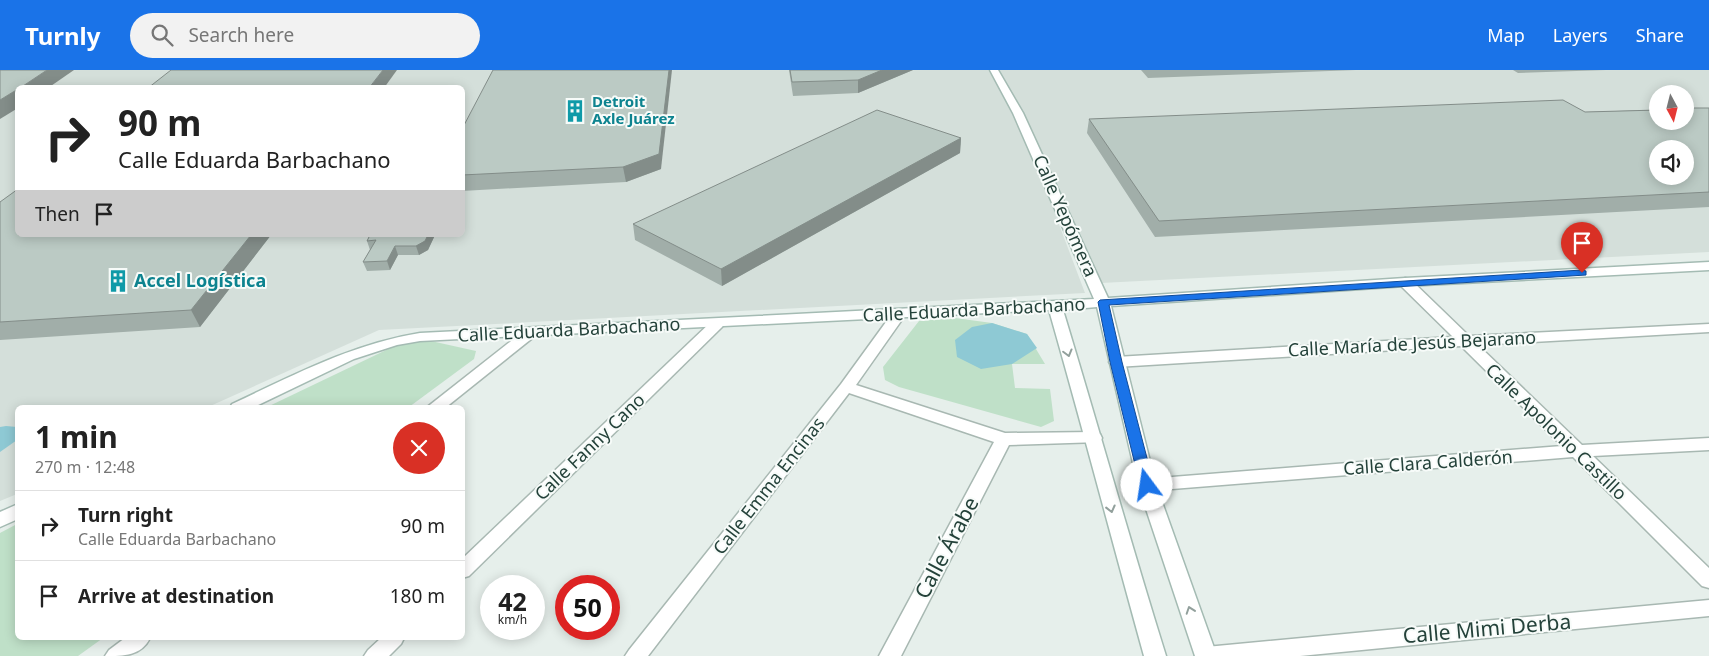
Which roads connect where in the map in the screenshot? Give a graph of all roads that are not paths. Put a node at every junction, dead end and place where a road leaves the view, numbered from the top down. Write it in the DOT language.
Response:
graph roads {
  1 [pos="994,70"];
  2 [pos="1709,266"];
  3 [pos="1405,282"];
  4 [pos="1104,302"];
  5 [pos="1055,306"];
  6 [pos="899,314"];
  7 [pos="717,324"];
  8 [pos="1709,328"];
  9 [pos="530,333"];
  10 [pos="1464,340"];
  11 [pos="1116,362"];
  12 [pos="846,387"];
  13 [pos="244,405"];
  14 [pos="438,405"];
  15 [pos="1094,438"];
  16 [pos="1004,439"];
  17 [pos="1709,444"];
  18 [pos="1576,451"];
  19 [pos="1147,485"];
  20 [pos="15,512"];
  21 [pos="0,520"];
  22 [pos="465,568"];
  23 [pos="1709,580"];
  24 [pos="1709,608"];
  25 [pos="137,640"];
  26 [pos="392,640"];
  27 [pos="116,656"];
  28 [pos="375,656"];
  29 [pos="636,656"];
  30 [pos="890,656"];
  31 [pos="1155,656"];
  32 [pos="1206,656"];
  1 -- 4 [label="street, Calle Yepómera"];
  2 -- 3 [label="street, Calle Eduarda Barbachano"];
  3 -- 4 [label="street, Calle Eduarda Barbachano"];
  3 -- 10 [label="street, Calle Apolonio Castillo"];
  4 -- 5 [label="street, Calle Eduarda Barbachano"];
  4 -- 11 [label="street, Calle Yepómera"];
  5 -- 6 [label="street, Calle Eduarda Barbachano"];
  5 -- 15 [label="street, one-way"];
  6 -- 7 [label="street, Calle Eduarda Barbachano"];
  6 -- 12 [label="street, Calle Emma Encinas"];
  7 -- 9 [label="street, Calle Eduarda Barbachano"];
  7 -- 22 [label="street, Calle Fanny Cano"];
  8 -- 10 [label="street, Calle María de Jesús Bejarano"];
  9 -- 13 [label="street, Calle Eduarda Barbachano"];
  9 -- 14 [label="street"];
  10 -- 11 [label="street, Calle María de Jesús Bejarano"];
  10 -- 18 [label="street, Calle Apolonio Castillo"];
  11 -- 19 [label="street, Calle Yepómera"];
  12 -- 16 [label="street"];
  12 -- 29 [label="street, Calle Emma Encinas"];
  15 -- 16 [label="street"];
  15 -- 31 [label="street, one-way"];
  16 -- 30 [label="street, Calle Árabe"];
  17 -- 18 [label="street, Calle Clara Calderón"];
  18 -- 19 [label="street, Calle Clara Calderón"];
  18 -- 23 [label="street, Calle Apolonio Castillo"];
  32 -- 19 [label="street, Calle Yepómera, one-way"];
  20 -- 21 [label="street"];
  24 -- 32 [label="street, Calle Mimi Derba"];
  25 -- 27 [label="street"];
  26 -- 28 [label="street"];
}
